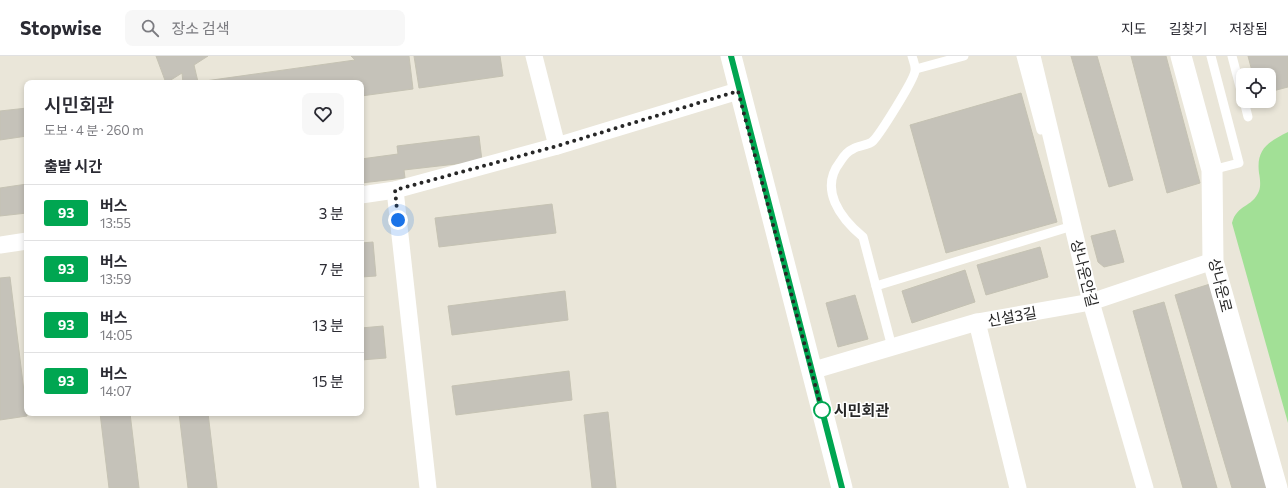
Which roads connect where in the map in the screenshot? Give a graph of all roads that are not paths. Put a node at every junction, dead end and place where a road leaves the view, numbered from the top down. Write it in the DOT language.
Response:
graph roads {
  1 [pos="534,56"];
  2 [pos="731,56"];
  3 [pos="912,56"];
  4 [pos="964,56"];
  5 [pos="1021,56"];
  6 [pos="1032,56"];
  7 [pos="1181,56"];
  8 [pos="1211,56"];
  9 [pos="1232,56"];
  10 [pos="916,70"];
  11 [pos="1236,72"];
  12 [pos="738,91"];
  13 [pos="1245,108"];
  14 [pos="1248,118"];
  15 [pos="557,146"];
  16 [pos="1212,170"];
  17 [pos="395,190"];
  18 [pos="364,195"];
  19 [pos="24,241"];
  20 [pos="0,245"];
  21 [pos="1213,261"];
  22 [pos="876,286"];
  23 [pos="1091,302"];
  24 [pos="977,322"];
  25 [pos="892,347"];
  26 [pos="811,371"];
  27 [pos="428,488"];
  28 [pos="842,488"];
  29 [pos="1018,488"];
  30 [pos="1145,488"];
  31 [pos="1276,488"];
  1 -- 15 [label="street"];
  2 -- 12 [label="street"];
  3 -- 10 [label="lane"];
  4 -- 10 [label="lane"];
  5 -- 22 [label="lane"];
  6 -- 23 [label="street, 상나운안길"];
  7 -- 16 [label="street, 상나운로"];
  8 -- 16 [label="lane"];
  9 -- 11 [label="lane"];
  10 -- 22 [label="lane"];
  12 -- 15 [label="street"];
  12 -- 26 [label="street"];
  13 -- 14 [label="lane"];
  15 -- 17 [label="street"];
  16 -- 21 [label="street, 상나운로"];
  17 -- 18 [label="street"];
  17 -- 27 [label="street"];
  19 -- 20 [label="street"];
  21 -- 23 [label="street, 신설3길"];
  21 -- 31 [label="street, 상나운로"];
  22 -- 25 [label="lane"];
  23 -- 24 [label="street, 신설3길"];
  23 -- 30 [label="street, 상나운안길"];
  24 -- 25 [label="street, 신설3길"];
  24 -- 29 [label="street"];
  25 -- 26 [label="street, 신설3길"];
  26 -- 28 [label="street"];
}
